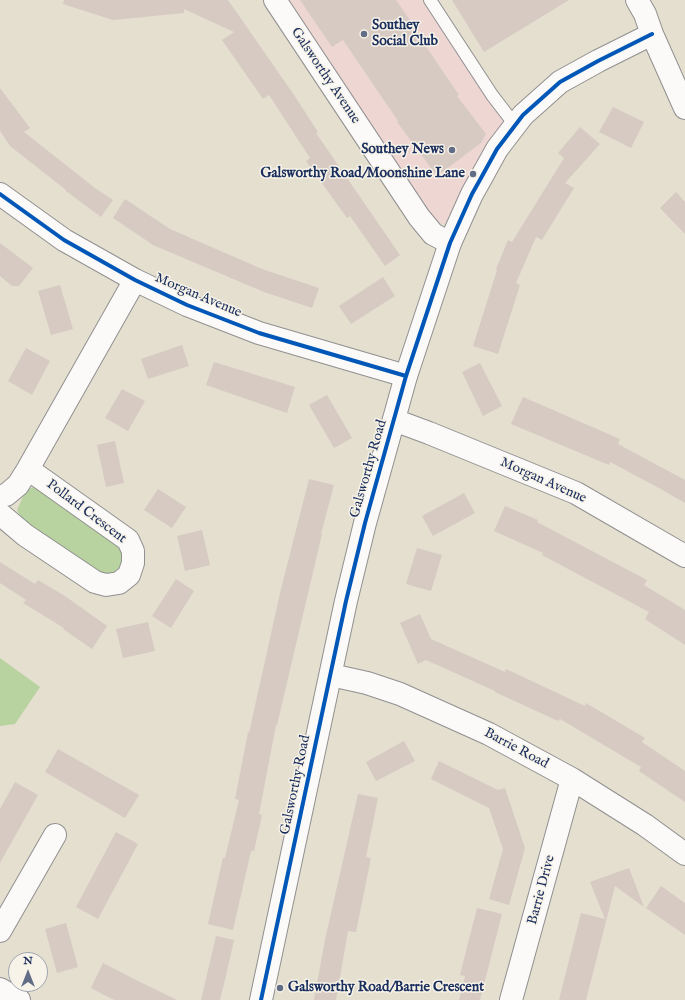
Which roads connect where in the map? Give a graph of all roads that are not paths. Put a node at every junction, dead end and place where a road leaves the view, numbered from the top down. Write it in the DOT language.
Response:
graph roads {
  1 [pos="275,0"];
  2 [pos="430,0"];
  3 [pos="646,12"];
  4 [pos="685,108"];
  5 [pos="516,125"];
  6 [pos="0,194"];
  7 [pos="450,243"];
  8 [pos="135,280"];
  9 [pos="406,376"];
  10 [pos="394,420"];
  11 [pos="28,469"];
  12 [pos="0,496"];
  13 [pos="0,514"];
  14 [pos="685,556"];
  15 [pos="331,675"];
  16 [pos="572,779"];
  17 [pos="55,835"];
  18 [pos="685,854"];
  19 [pos="0,931"];
  20 [pos="0,989"];
  21 [pos="19,1000"];
  22 [pos="261,1000"];
  23 [pos="511,1000"];
  1 -- 7 [label="street, Galsworthy Avenue"];
  2 -- 5 [label="lane"];
  3 -- 4 [label="street"];
  3 -- 5 [label="street, Galsworthy Road"];
  5 -- 7 [label="street, Galsworthy Road"];
  6 -- 8 [label="street, Morgan Avenue"];
  7 -- 9 [label="street, Galsworthy Road"];
  8 -- 9 [label="street, Morgan Avenue"];
  8 -- 11 [label="street"];
  9 -- 10 [label="street, Galsworthy Road"];
  10 -- 14 [label="street, Morgan Avenue"];
  10 -- 15 [label="street, Galsworthy Road"];
  11 -- 12 [label="street"];
  11 -- 13 [label="street, Pollard Crescent"];
  15 -- 16 [label="street, Barrie Road"];
  15 -- 22 [label="street, Galsworthy Road"];
  16 -- 18 [label="street, Barrie Road"];
  16 -- 23 [label="street, Barrie Drive"];
  17 -- 19 [label="street"];
  20 -- 21 [label="street"];
}
